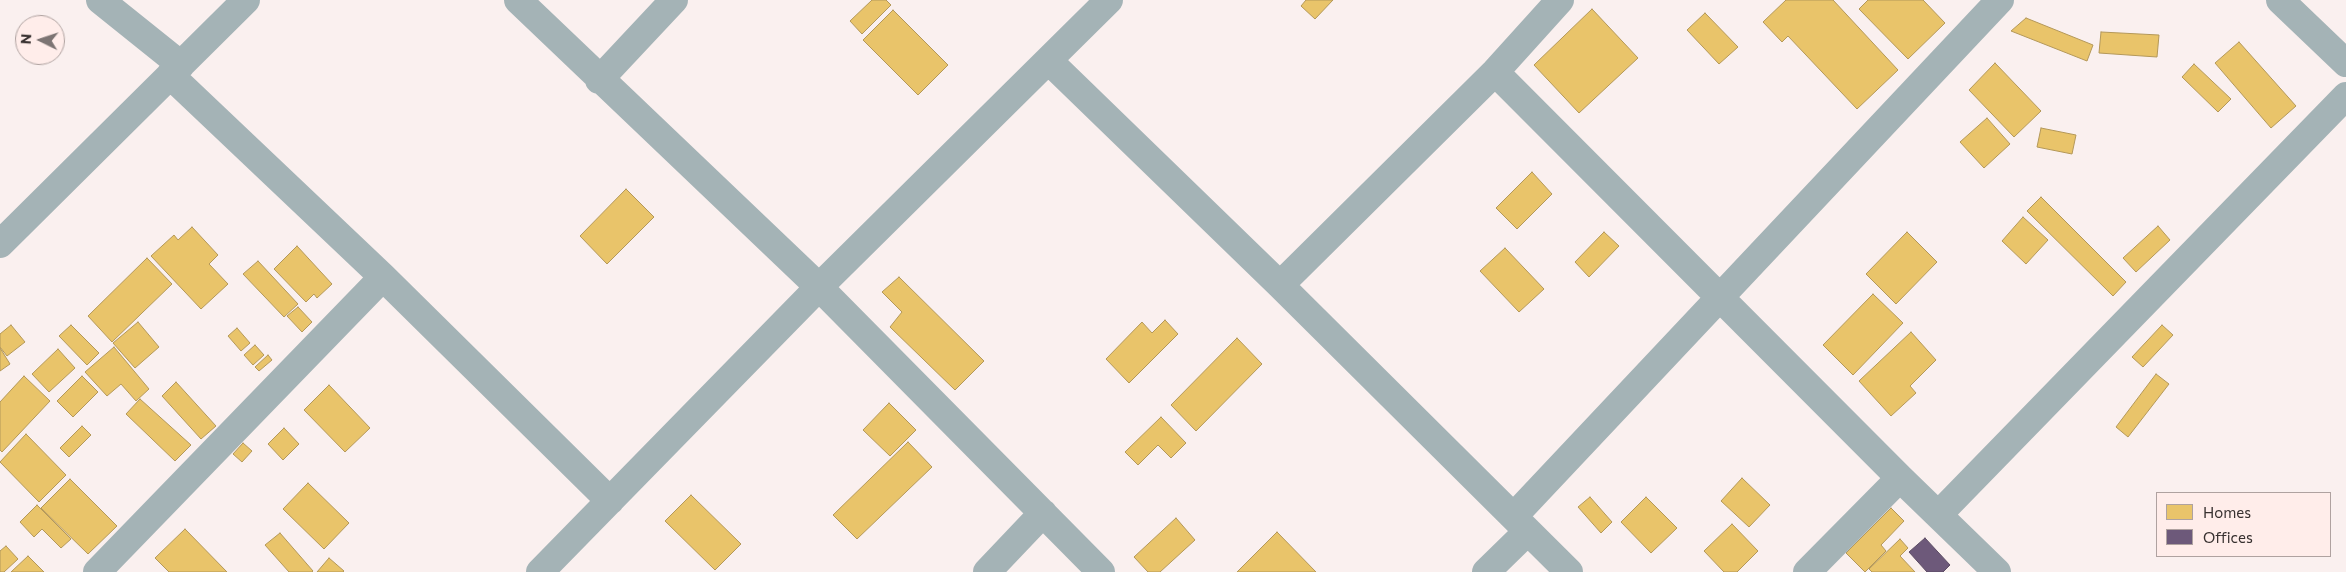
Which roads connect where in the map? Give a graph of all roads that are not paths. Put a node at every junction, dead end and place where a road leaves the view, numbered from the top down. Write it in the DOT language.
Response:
graph roads {
  1 [pos="100,0"];
  2 [pos="246,0"];
  3 [pos="518,0"];
  4 [pos="674,0"];
  5 [pos="1109,0"];
  6 [pos="1560,0"];
  7 [pos="2000,0"];
  8 [pos="2280,0"];
  9 [pos="1049,61"];
  10 [pos="2346,63"];
  11 [pos="176,70"];
  12 [pos="1495,72"];
  13 [pos="599,80"];
  14 [pos="2346,96"];
  15 [pos="0,244"];
  16 [pos="384,277"];
  17 [pos="1280,285"];
  18 [pos="819,287"];
  19 [pos="1719,297"];
  20 [pos="1900,478"];
  21 [pos="610,501"];
  22 [pos="1043,513"];
  23 [pos="1939,514"];
  24 [pos="1521,524"];
  25 [pos="97,572"];
  26 [pos="540,572"];
  27 [pos="987,572"];
  28 [pos="1101,572"];
  29 [pos="1486,572"];
  30 [pos="1569,572"];
  31 [pos="1807,572"];
  32 [pos="1998,572"];
  1 -- 11 [label="street"];
  2 -- 11 [label="street"];
  3 -- 13 [label="street"];
  4 -- 13 [label="street"];
  5 -- 9 [label="street"];
  6 -- 12 [label="street"];
  7 -- 19 [label="street"];
  8 -- 10 [label="street"];
  9 -- 17 [label="street"];
  9 -- 18 [label="street"];
  11 -- 15 [label="street"];
  11 -- 16 [label="street"];
  12 -- 17 [label="street"];
  12 -- 19 [label="street"];
  13 -- 18 [label="street"];
  14 -- 23 [label="street"];
  16 -- 21 [label="street"];
  16 -- 25 [label="street"];
  17 -- 24 [label="street"];
  18 -- 21 [label="street"];
  18 -- 22 [label="street"];
  19 -- 20 [label="street"];
  19 -- 24 [label="street"];
  20 -- 23 [label="street"];
  20 -- 31 [label="street"];
  21 -- 26 [label="street"];
  22 -- 27 [label="street"];
  22 -- 28 [label="street"];
  23 -- 32 [label="street"];
  24 -- 29 [label="street"];
  24 -- 30 [label="street"];
}
